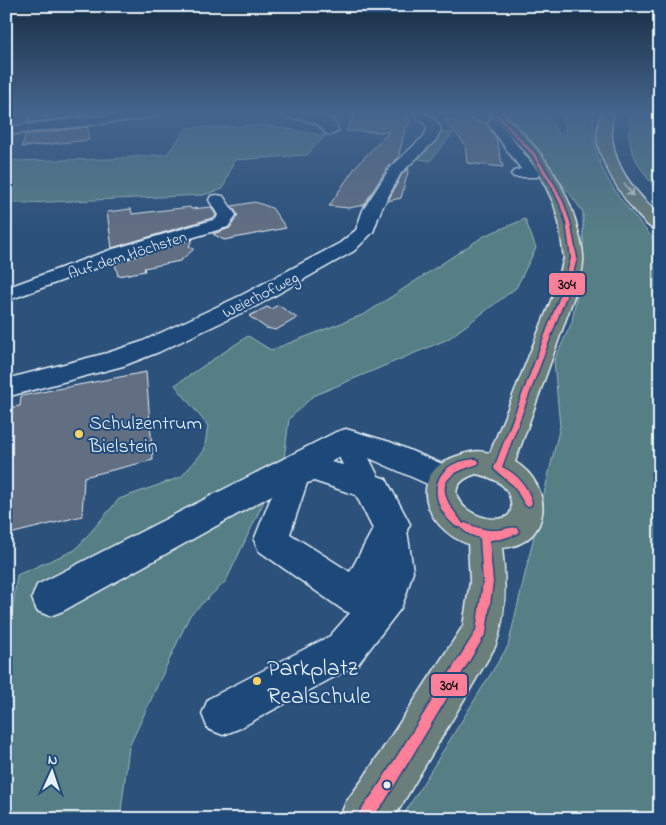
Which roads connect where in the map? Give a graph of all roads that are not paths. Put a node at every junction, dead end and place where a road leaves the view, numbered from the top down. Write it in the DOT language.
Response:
graph roads {
  1 [pos="414,152"];
  2 [pos="515,152"];
  3 [pos="529,152"];
  4 [pos="607,152"];
  5 [pos="519,174"];
  6 [pos="217,200"];
  7 [pos="660,227"];
  8 [pos="6,295"];
  9 [pos="6,388"];
  10 [pos="346,440"];
  11 [pos="498,468"];
  12 [pos="443,478"];
  13 [pos="367,486"];
  14 [pos="390,530"];
  15 [pos="484,536"];
  16 [pos="50,598"];
  17 [pos="223,714"];
  18 [pos="363,819"];
  1 -- 9 [label="street, Weierhofweg"];
  2 -- 5 [label="street"];
  3 -- 11 [label="main road"];
  4 -- 7 [label="main road, one-way"];
  6 -- 8 [label="street, Auf dem Höchsten"];
  10 -- 12 [label="street"];
  10 -- 13 [label="street"];
  10 -- 16 [label="street"];
  11 -- 12 [label="main road"];
  11 -- 15 [label="main road"];
  12 -- 15 [label="main road"];
  13 -- 14 [label="street"];
  13 -- 14 [label="street"];
  14 -- 17 [label="street"];
  15 -- 18 [label="main road"];
}
